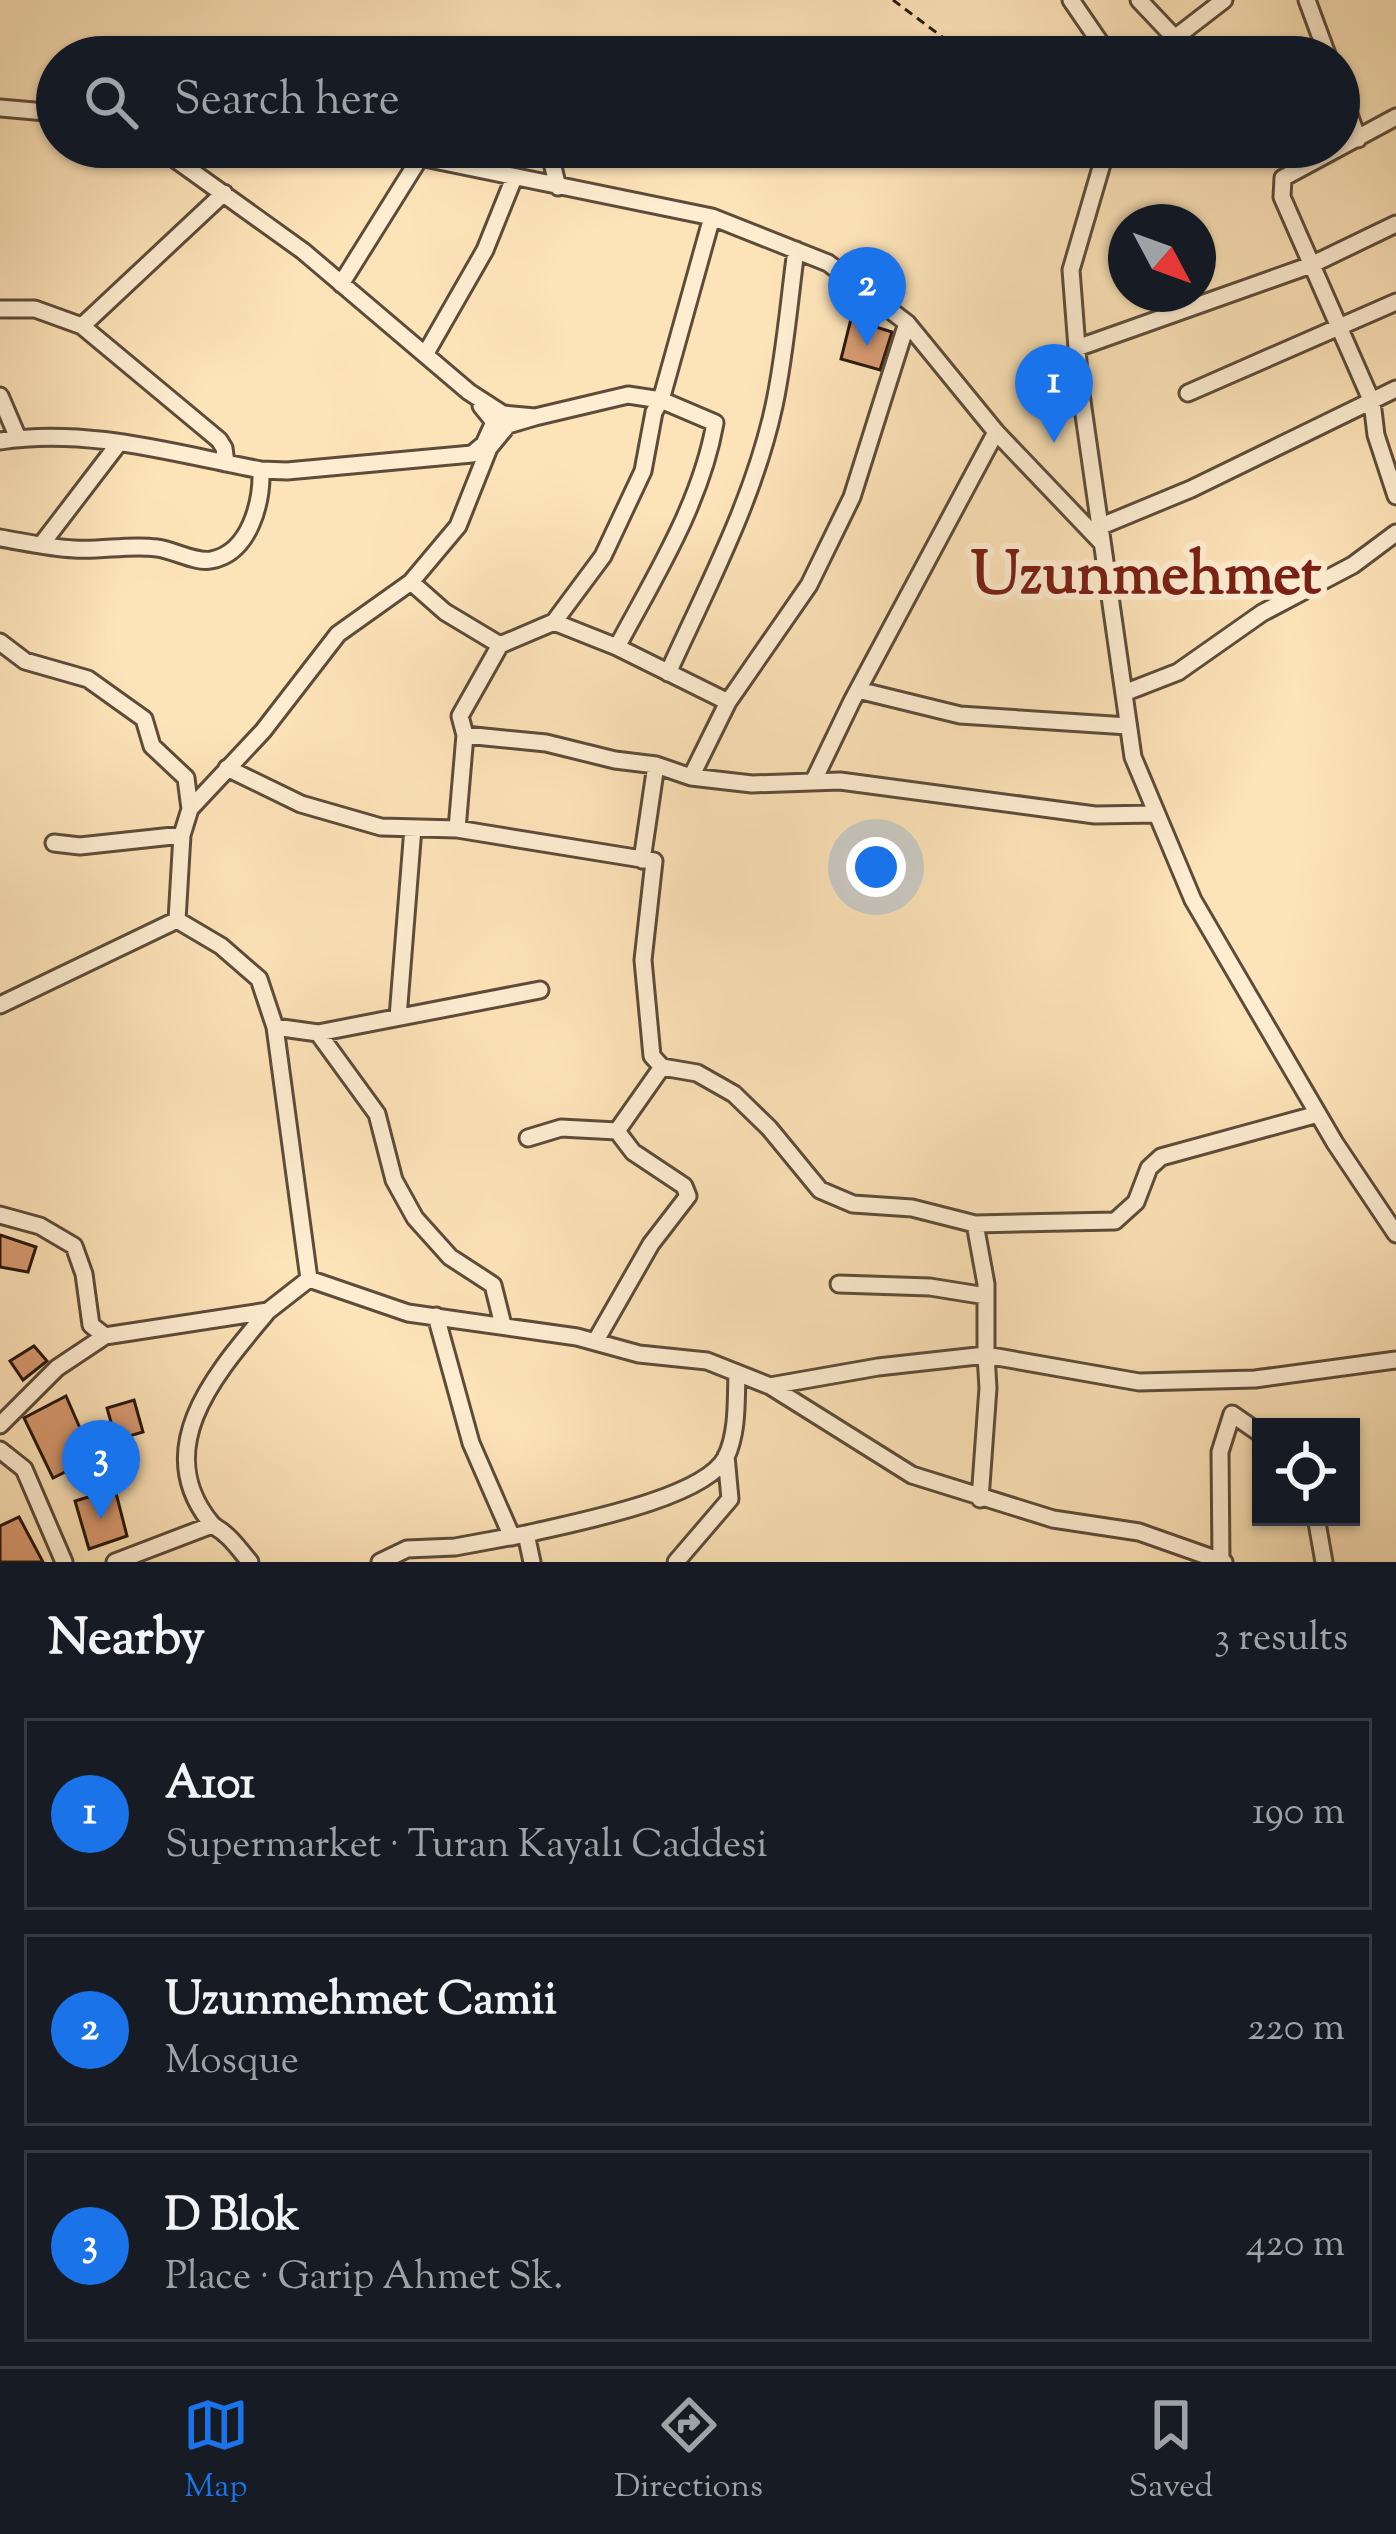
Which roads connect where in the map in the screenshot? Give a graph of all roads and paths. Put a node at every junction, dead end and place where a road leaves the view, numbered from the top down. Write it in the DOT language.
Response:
graph roads {
  1 [pos="893,0"];
  2 [pos="1071,0"];
  3 [pos="1139,0"];
  4 [pos="1224,0"];
  5 [pos="1306,0"];
  6 [pos="940,36"];
  7 [pos="1096,36"];
  8 [pos="1173,36"];
  9 [pos="1175,36"];
  10 [pos="1320,36"];
  11 [pos="0,108"];
  12 [pos="36,112"];
  13 [pos="1396,117"];
  14 [pos="1360,138"];
  15 [pos="188,168"];
  16 [pos="413,168"];
  17 [pos="469,168"];
  18 [pos="553,168"];
  19 [pos="1101,168"];
  20 [pos="1302,168"];
  21 [pos="514,178"];
  22 [pos="558,187"];
  23 [pos="224,193"];
  24 [pos="712,217"];
  25 [pos="1396,224"];
  26 [pos="796,250"];
  27 [pos="1311,266"];
  28 [pos="341,284"];
  29 [pos="1396,302"];
  30 [pos="0,309"];
  31 [pos="907,323"];
  32 [pos="82,326"];
  33 [pos="1340,329"];
  34 [pos="1077,348"];
  35 [pos="426,353"];
  36 [pos="1396,389"];
  37 [pos="1188,393"];
  38 [pos="0,396"];
  39 [pos="662,400"];
  40 [pos="1372,402"];
  41 [pos="502,420"];
  42 [pos="996,432"];
  43 [pos="18,438"];
  44 [pos="0,441"];
  45 [pos="119,443"];
  46 [pos="476,460"];
  47 [pos="226,463"];
  48 [pos="261,470"];
  49 [pos="1396,496"];
  50 [pos="1396,533"];
  51 [pos="1100,535"];
  52 [pos="0,538"];
  53 [pos="41,545"];
  54 [pos="411,582"];
  55 [pos="554,622"];
  56 [pos="0,642"];
  57 [pos="500,645"];
  58 [pos="616,647"];
  59 [pos="668,673"];
  60 [pos="858,690"];
  61 [pos="1124,693"];
  62 [pos="728,702"];
  63 [pos="1128,726"];
  64 [pos="465,735"];
  65 [pos="656,765"];
  66 [pos="227,768"];
  67 [pos="691,777"];
  68 [pos="813,782"];
  69 [pos="190,809"];
  70 [pos="1157,814"];
  71 [pos="413,828"];
  72 [pos="457,830"];
  73 [pos="182,835"];
  74 [pos="54,844"];
  75 [pos="643,860"];
  76 [pos="177,920"];
  77 [pos="540,990"];
  78 [pos="0,1005"];
  79 [pos="398,1017"];
  80 [pos="274,1027"];
  81 [pos="318,1034"];
  82 [pos="662,1067"];
  83 [pos="1318,1114"];
  84 [pos="617,1130"];
  85 [pos="528,1138"];
  86 [pos="0,1215"];
  87 [pos="975,1224"];
  88 [pos="1396,1234"];
  89 [pos="309,1279"];
  90 [pos="838,1285"];
  91 [pos="986,1296"];
  92 [pos="268,1311"];
  93 [pos="436,1316"];
  94 [pos="503,1325"];
  95 [pos="105,1336"];
  96 [pos="595,1342"];
  97 [pos="986,1355"];
  98 [pos="1396,1360"];
  99 [pos="737,1372"];
  100 [pos="770,1386"];
  101 [pos="0,1426"];
  102 [pos="1252,1428"];
  103 [pos="0,1450"];
  104 [pos="726,1456"];
  105 [pos="980,1499"];
  106 [pos="212,1525"];
  107 [pos="1318,1526"];
  108 [pos="519,1536"];
  109 [pos="1223,1561"];
  110 [pos="64,1562"];
  111 [pos="115,1562"];
  112 [pos="250,1562"];
  113 [pos="380,1562"];
  114 [pos="530,1562"];
  115 [pos="676,1562"];
  116 [pos="1324,1562"];
  1 -- 6 [label="path"];
  2 -- 7 [label="street"];
  3 -- 8 [label="street"];
  4 -- 9 [label="street"];
  5 -- 10 [label="street"];
  11 -- 12 [label="street"];
  13 -- 14 [label="street"];
  15 -- 23 [label="street"];
  16 -- 28 [label="street"];
  17 -- 21 [label="street"];
  18 -- 22 [label="street"];
  19 -- 34 [label="street"];
  20 -- 27 [label="street"];
  21 -- 22 [label="street"];
  21 -- 35 [label="street"];
  22 -- 24 [label="street"];
  23 -- 28 [label="street"];
  23 -- 32 [label="street"];
  24 -- 26 [label="street"];
  24 -- 39 [label="street"];
  25 -- 27 [label="street"];
  26 -- 31 [label="street"];
  26 -- 59 [label="street"];
  27 -- 33 [label="street"];
  27 -- 34 [label="street"];
  28 -- 35 [label="street"];
  29 -- 33 [label="street"];
  30 -- 32 [label="street"];
  31 -- 42 [label="street"];
  31 -- 62 [label="street"];
  32 -- 47 [label="street"];
  33 -- 37 [label="street"];
  33 -- 40 [label="street"];
  34 -- 51 [label="street"];
  35 -- 41 [label="street"];
  36 -- 40 [label="street"];
  38 -- 43 [label="street"];
  39 -- 41 [label="street"];
  39 -- 55 [label="street"];
  39 -- 58 [label="street"];
  40 -- 49 [label="street"];
  40 -- 51 [label="street"];
  41 -- 46 [label="street"];
  42 -- 51 [label="street"];
  42 -- 60 [label="street"];
  43 -- 44 [label="street"];
  43 -- 45 [label="street"];
  45 -- 47 [label="street"];
  45 -- 53 [label="street"];
  46 -- 48 [label="street"];
  46 -- 54 [label="street"];
  47 -- 48 [label="street"];
  48 -- 53 [label="street"];
  50 -- 61 [label="street"];
  51 -- 61 [label="street"];
  52 -- 53 [label="street"];
  54 -- 57 [label="street"];
  54 -- 66 [label="street"];
  55 -- 57 [label="street"];
  55 -- 58 [label="street"];
  56 -- 69 [label="street"];
  57 -- 64 [label="street"];
  58 -- 59 [label="street"];
  59 -- 62 [label="street"];
  60 -- 63 [label="street"];
  60 -- 68 [label="street"];
  61 -- 63 [label="street"];
  62 -- 67 [label="street"];
  63 -- 70 [label="street"];
  64 -- 65 [label="street"];
  64 -- 72 [label="street"];
  65 -- 67 [label="street"];
  65 -- 75 [label="street"];
  66 -- 69 [label="street"];
  66 -- 71 [label="street"];
  67 -- 68 [label="street"];
  68 -- 70 [label="street"];
  69 -- 73 [label="street"];
  70 -- 83 [label="street"];
  71 -- 72 [label="street"];
  71 -- 79 [label="street"];
  72 -- 75 [label="street"];
  73 -- 74 [label="street"];
  73 -- 76 [label="street"];
  75 -- 82 [label="street"];
  76 -- 78 [label="street"];
  76 -- 80 [label="street"];
  77 -- 79 [label="street"];
  79 -- 81 [label="street"];
  80 -- 81 [label="street"];
  80 -- 89 [label="street"];
  81 -- 94 [label="street"];
  82 -- 84 [label="street"];
  82 -- 87 [label="street"];
  83 -- 87 [label="street"];
  83 -- 88 [label="street"];
  84 -- 85 [label="street"];
  84 -- 96 [label="street"];
  86 -- 95 [label="street"];
  87 -- 91 [label="street"];
  89 -- 92 [label="street"];
  89 -- 93 [label="street"];
  90 -- 91 [label="street"];
  91 -- 97 [label="street"];
  92 -- 95 [label="street"];
  92 -- 106 [label="street"];
  93 -- 94 [label="street"];
  93 -- 108 [label="street"];
  94 -- 96 [label="street"];
  95 -- 101 [label="street"];
  96 -- 99 [label="street"];
  97 -- 98 [label="street"];
  97 -- 100 [label="street"];
  97 -- 105 [label="street"];
  99 -- 100 [label="street"];
  99 -- 104 [label="street"];
  100 -- 105 [label="street"];
  102 -- 109 [label="street"];
  103 -- 110 [label="street"];
  104 -- 108 [label="street"];
  104 -- 115 [label="street"];
  105 -- 109 [label="street"];
  106 -- 111 [label="street"];
  106 -- 112 [label="street"];
  107 -- 116 [label="street"];
  108 -- 113 [label="street"];
  108 -- 114 [label="street"];
}
